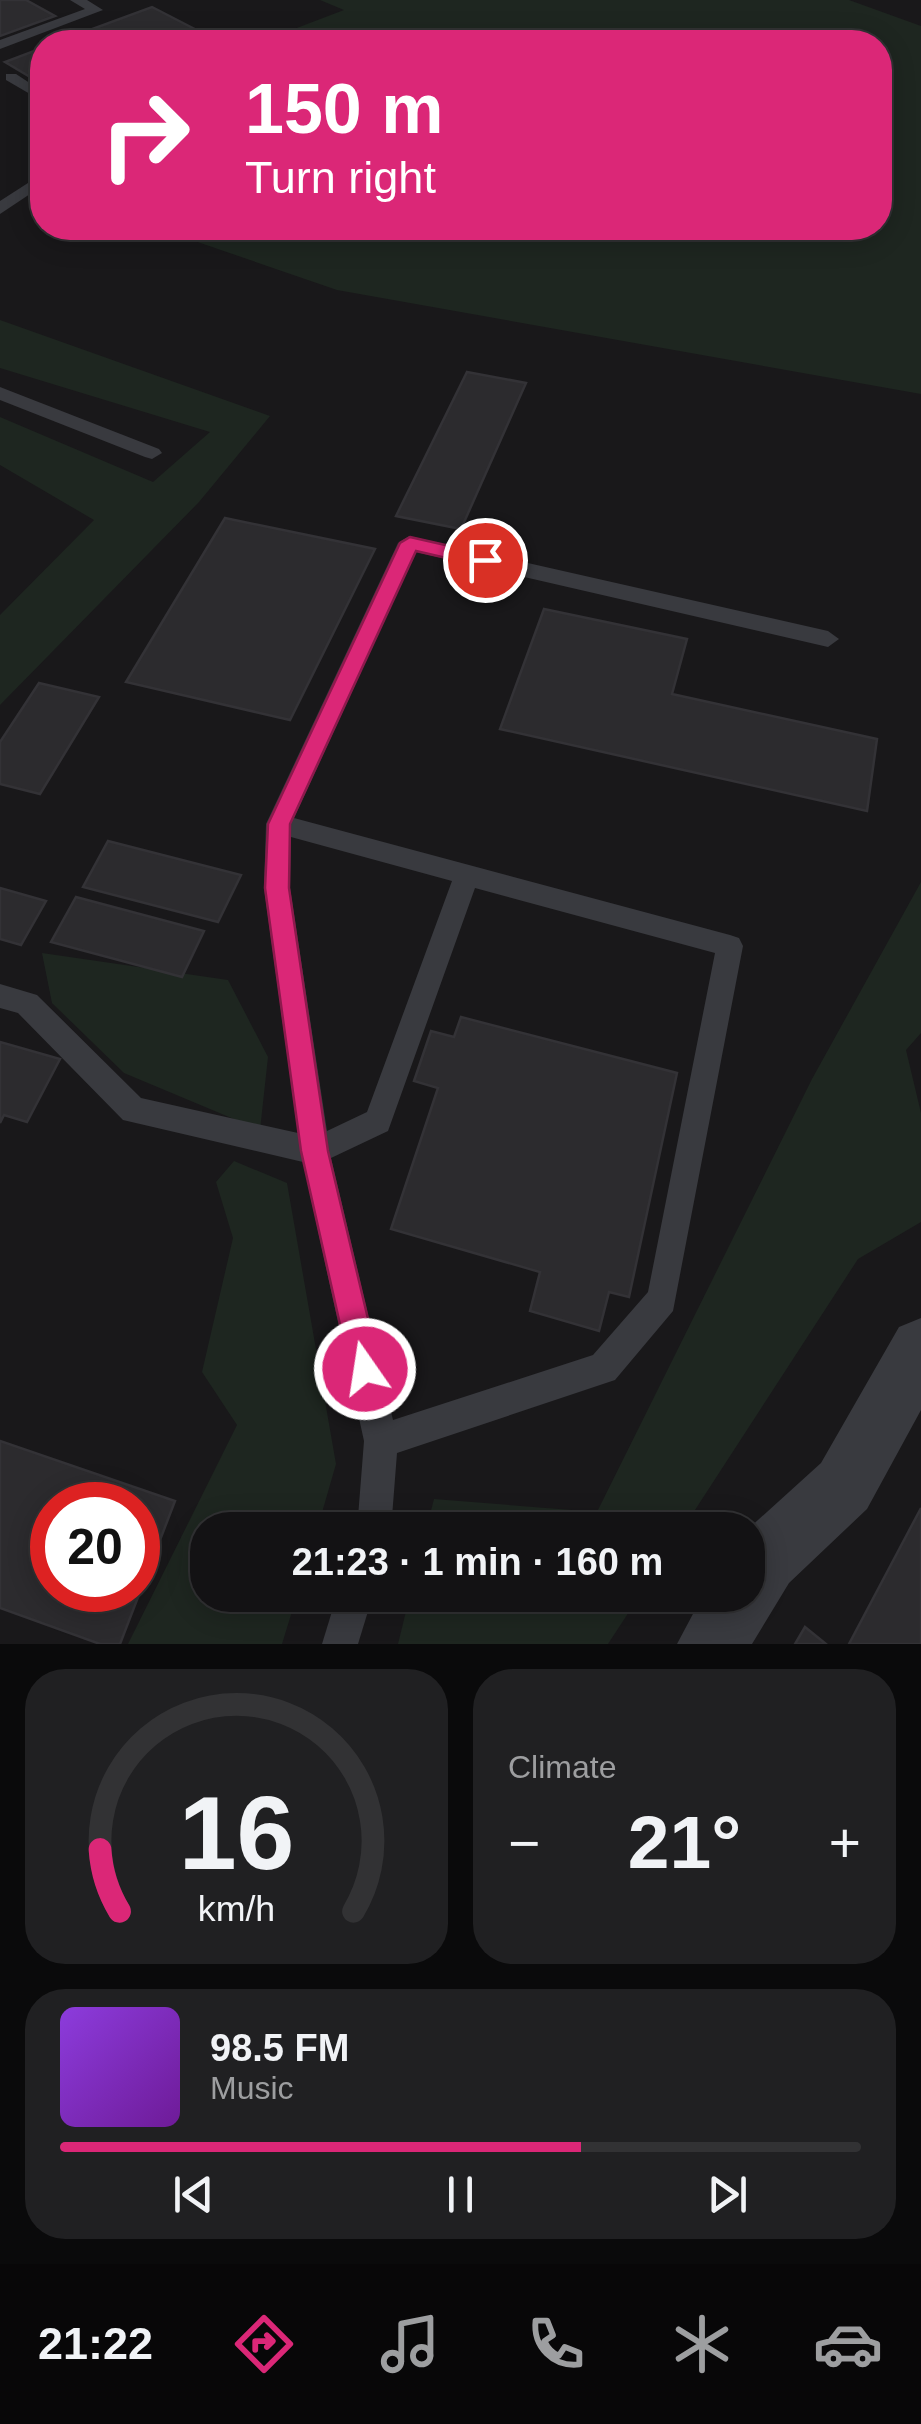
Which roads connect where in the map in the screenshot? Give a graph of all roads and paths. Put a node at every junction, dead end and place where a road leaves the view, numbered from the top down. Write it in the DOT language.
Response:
graph roads {
  1 [pos="77,0"];
  2 [pos="41,30"];
  3 [pos="30,34"];
  4 [pos="0,45"];
  5 [pos="10,77"];
  6 [pos="30,90"];
  7 [pos="30,187"];
  8 [pos="0,208"];
  9 [pos="0,393"];
  10 [pos="152,453"];
  11 [pos="828,639"];
  12 [pos="279,824"];
  13 [pos="467,875"];
  14 [pos="0,996"];
  15 [pos="315,1151"];
  16 [pos="921,1349"];
  17 [pos="382,1441"];
  18 [pos="376,1512"];
  19 [pos="765,1560"];
  20 [pos="349,1612"];
  21 [pos="732,1612"];
  22 [pos="340,1644"];
  23 [pos="712,1644"];
  1 -- 2 [label="lane"];
  3 -- 4 [label="lane"];
  5 -- 6 [label="lane"];
  7 -- 8 [label="lane"];
  9 -- 10 [label="lane"];
  11 -- 12 [label="lane"];
  12 -- 13 [label="lane"];
  12 -- 15 [label="lane"];
  13 -- 15 [label="lane"];
  13 -- 17 [label="lane"];
  14 -- 15 [label="lane"];
  15 -- 17 [label="lane"];
  16 -- 19 [label="street"];
  17 -- 18 [label="lane"];
  20 -- 22 [label="lane"];
  21 -- 23 [label="street"];
}
